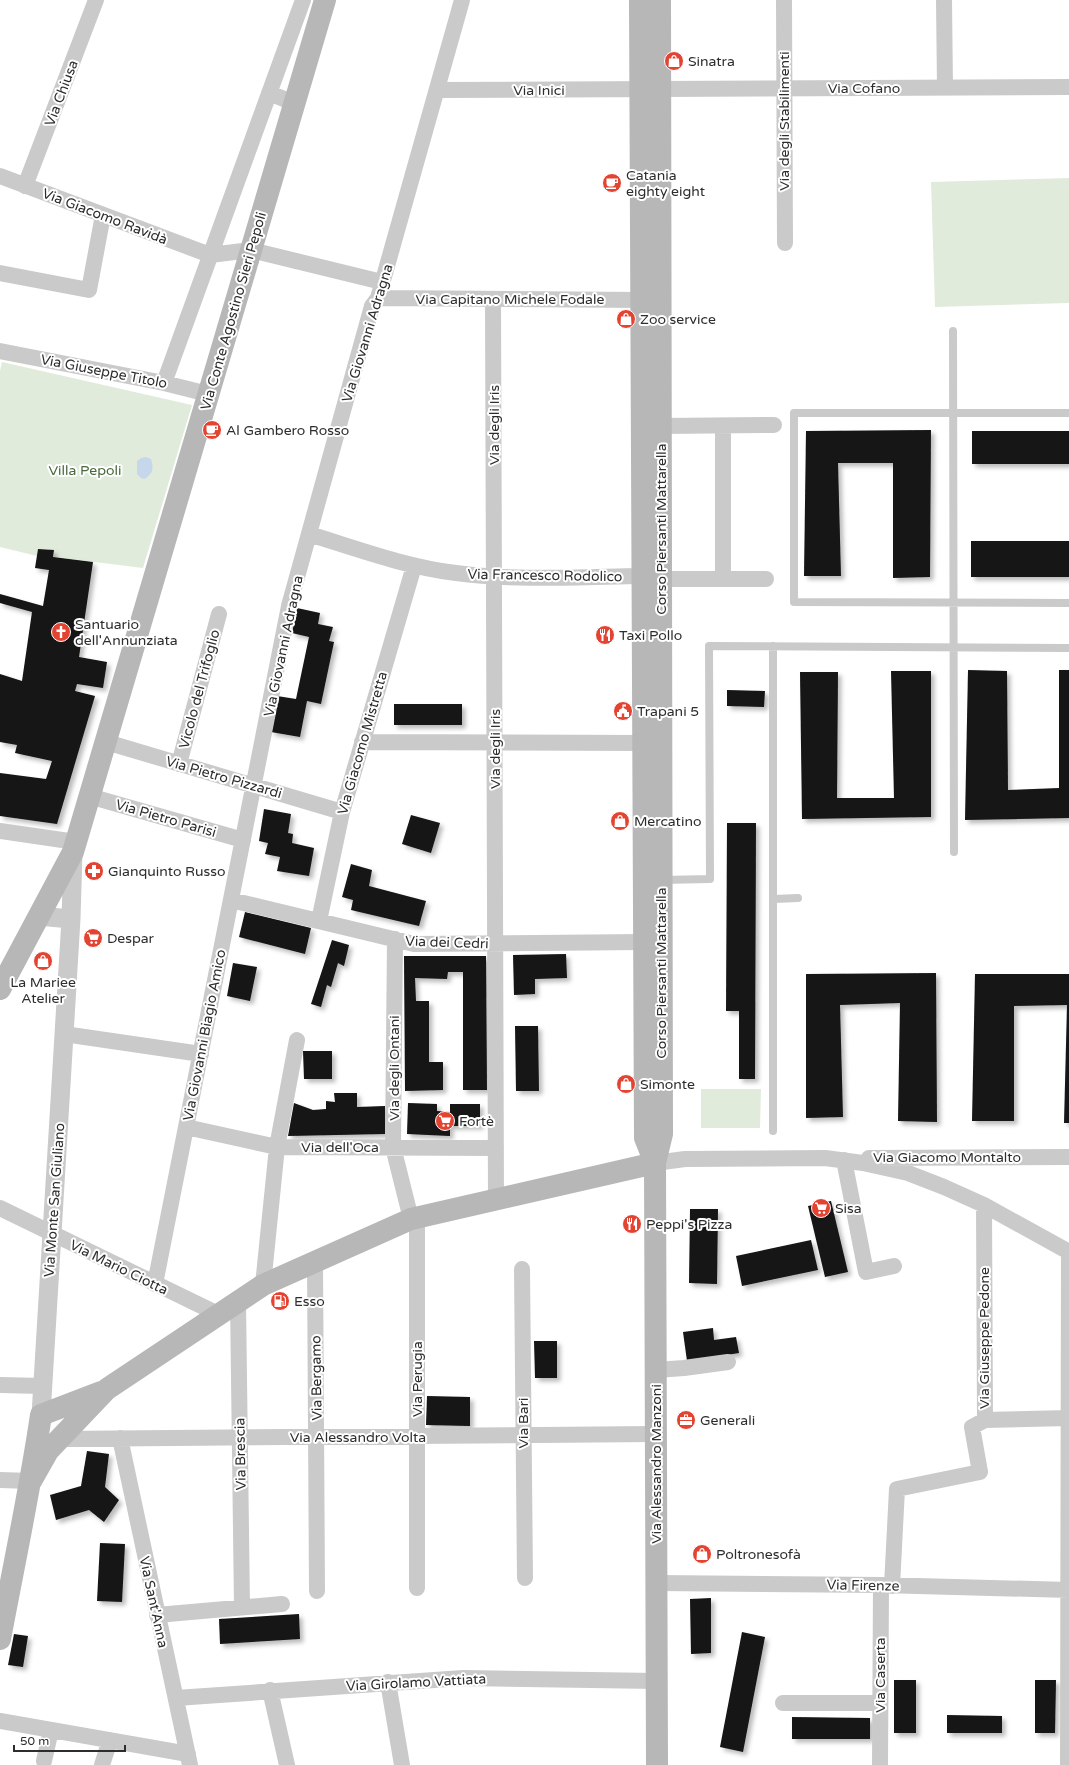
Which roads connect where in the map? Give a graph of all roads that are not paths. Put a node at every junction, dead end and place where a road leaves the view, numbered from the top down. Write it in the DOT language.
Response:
graph roads {
  1 [pos="96,0"];
  2 [pos="303,0"];
  3 [pos="325,0"];
  4 [pos="462,0"];
  5 [pos="640,0"];
  6 [pos="660,0"];
  7 [pos="784,0"];
  8 [pos="944,0"];
  9 [pos="1069,87"];
  10 [pos="784,88"];
  11 [pos="945,88"];
  12 [pos="650,89"];
  13 [pos="436,90"];
  14 [pos="269,93"];
  15 [pos="294,103"];
  16 [pos="0,176"];
  17 [pos="26,186"];
  18 [pos="103,215"];
  19 [pos="785,242"];
  20 [pos="251,250"];
  21 [pos="210,255"];
  22 [pos="0,273"];
  23 [pos="382,282"];
  24 [pos="378,298"];
  25 [pos="493,299"];
  26 [pos="641,300"];
  27 [pos="953,331"];
  28 [pos="0,351"];
  29 [pos="164,382"];
  30 [pos="208,394"];
  31 [pos="953,413"];
  32 [pos="1069,413"];
  33 [pos="660,426"];
  34 [pos="723,426"];
  35 [pos="774,426"];
  36 [pos="309,534"];
  37 [pos="414,566"];
  38 [pos="494,577"];
  39 [pos="651,578"];
  40 [pos="723,579"];
  41 [pos="766,579"];
  42 [pos="954,603"];
  43 [pos="1069,603"];
  44 [pos="219,614"];
  45 [pos="773,646"];
  46 [pos="954,647"];
  47 [pos="1069,648"];
  48 [pos="106,742"];
  49 [pos="362,742"];
  50 [pos="496,742"];
  51 [pos="642,743"];
  52 [pos="179,764"];
  53 [pos="254,786"];
  54 [pos="89,796"];
  55 [pos="342,812"];
  56 [pos="0,831"];
  57 [pos="243,840"];
  58 [pos="74,847"];
  59 [pos="954,852"];
  60 [pos="652,880"];
  61 [pos="798,898"];
  62 [pos="774,899"];
  63 [pos="231,900"];
  64 [pos="38,916"];
  65 [pos="70,919"];
  66 [pos="319,921"];
  67 [pos="395,939"];
  68 [pos="644,942"];
  69 [pos="496,944"];
  70 [pos="0,989"];
  71 [pos="64,1034"];
  72 [pos="297,1040"];
  73 [pos="201,1054"];
  74 [pos="186,1127"];
  75 [pos="773,1130"];
  76 [pos="393,1146"];
  77 [pos="277,1147"];
  78 [pos="496,1148"];
  79 [pos="1069,1157"];
  80 [pos="825,1158"];
  81 [pos="844,1160"];
  82 [pos="655,1163"];
  83 [pos="496,1200"];
  84 [pos="984,1205"];
  85 [pos="0,1208"];
  86 [pos="414,1218"];
  87 [pos="52,1234"];
  88 [pos="1069,1252"];
  89 [pos="315,1261"];
  90 [pos="894,1266"];
  91 [pos="522,1269"];
  92 [pos="155,1284"];
  93 [pos="263,1285"];
  94 [pos="238,1301"];
  95 [pos="218,1314"];
  96 [pos="728,1362"];
  97 [pos="656,1370"];
  98 [pos="0,1385"];
  99 [pos="42,1386"];
  100 [pos="107,1389"];
  101 [pos="41,1415"];
  102 [pos="1069,1418"];
  103 [pos="984,1420"];
  104 [pos="656,1434"];
  105 [pos="417,1436"];
  106 [pos="523,1436"];
  107 [pos="240,1437"];
  108 [pos="316,1437"];
  109 [pos="120,1438"];
  110 [pos="59,1439"];
  111 [pos="0,1480"];
  112 [pos="32,1481"];
  113 [pos="525,1578"];
  114 [pos="656,1583"];
  115 [pos="887,1585"];
  116 [pos="417,1588"];
  117 [pos="1069,1590"];
  118 [pos="317,1591"];
  119 [pos="282,1604"];
  120 [pos="242,1607"];
  121 [pos="157,1615"];
  122 [pos="0,1639"];
  123 [pos="657,1681"];
  124 [pos="388,1682"];
  125 [pos="270,1690"];
  126 [pos="176,1698"];
  127 [pos="880,1702"];
  128 [pos="782,1703"];
  129 [pos="0,1721"];
  130 [pos="51,1730"];
  131 [pos="110,1740"];
  132 [pos="189,1759"];
  133 [pos="44,1761"];
  134 [pos="102,1765"];
  135 [pos="287,1765"];
  136 [pos="402,1765"];
  137 [pos="657,1765"];
  138 [pos="880,1765"];
  139 [pos="1068,1765"];
  1 -- 17 [label="street, Via Chiusa"];
  2 -- 14 [label="street"];
  3 -- 15 [label="main road, Via Conte Agostino Sieri Pepoli"];
  4 -- 13 [label="street, Via Giovanni Adragna"];
  5 -- 12 [label="main road, Corso Piersanti Mattarella"];
  6 -- 12 [label="main road, Corso Piersanti Mattarella"];
  7 -- 10 [label="street, Via degli Stabilimenti"];
  8 -- 11 [label="street"];
  9 -- 11 [label="street, Via Cofano"];
  10 -- 11 [label="street, Via Cofano"];
  10 -- 12 [label="street, Via Cofano"];
  10 -- 19 [label="street, Via degli Stabilimenti"];
  12 -- 13 [label="street, Via Inici"];
  12 -- 26 [label="main road, Corso Piersanti Mattarella"];
  12 -- 33 [label="main road, Corso Piersanti Mattarella"];
  13 -- 23 [label="street, Via Giovanni Adragna"];
  14 -- 15 [label="street"];
  14 -- 21 [label="street"];
  15 -- 20 [label="main road, Via Conte Agostino Sieri Pepoli"];
  16 -- 17 [label="street, Via Giacomo Ravidà"];
  17 -- 18 [label="street, Via Giacomo Ravidà"];
  18 -- 21 [label="street, Via Giacomo Ravidà"];
  18 -- 22 [label="street"];
  20 -- 21 [label="street"];
  20 -- 23 [label="street"];
  20 -- 30 [label="main road, Via Conte Agostino Sieri Pepoli"];
  21 -- 29 [label="street"];
  23 -- 24 [label="street, Via Giovanni Adragna"];
  24 -- 25 [label="street, Via Capitano Michele Fodale"];
  24 -- 36 [label="street, Via Giovanni Adragna"];
  25 -- 26 [label="street, Via Capitano Michele Fodale"];
  25 -- 38 [label="street, Via degli Iris"];
  26 -- 39 [label="main road, Corso Piersanti Mattarella"];
  27 -- 31 [label="lane"];
  28 -- 29 [label="street, Via Giuseppe Titolo"];
  29 -- 30 [label="street, Via Giuseppe Titolo"];
  30 -- 48 [label="main road, Via Conte Agostino Sieri Pepoli"];
  31 -- 32 [label="lane"];
  31 -- 42 [label="lane"];
  31 -- 42 [label="lane"];
  33 -- 34 [label="street"];
  33 -- 39 [label="main road, Corso Piersanti Mattarella"];
  34 -- 35 [label="street"];
  34 -- 40 [label="street"];
  36 -- 37 [label="street, Via Francesco Rodolico"];
  36 -- 53 [label="street, Via Giovanni Adragna"];
  37 -- 38 [label="street, Via Francesco Rodolico"];
  37 -- 49 [label="street, Via Giacomo Mistretta"];
  38 -- 39 [label="street, Via Francesco Rodolico"];
  38 -- 50 [label="street, Via degli Iris"];
  39 -- 40 [label="street, Via Francesco Rodolico"];
  39 -- 51 [label="main road, Corso Piersanti Mattarella"];
  39 -- 60 [label="main road, Corso Piersanti Mattarella"];
  40 -- 41 [label="street, Via Francesco Rodolico"];
  42 -- 43 [label="lane"];
  42 -- 46 [label="lane"];
  44 -- 52 [label="street, Vicolo del Trifoglio"];
  45 -- 46 [label="lane"];
  45 -- 60 [label="lane"];
  45 -- 62 [label="lane"];
  46 -- 47 [label="lane"];
  46 -- 59 [label="lane"];
  48 -- 52 [label="street, Via Pietro Pizzardi"];
  48 -- 54 [label="main road, Via Conte Agostino Sieri Pepoli"];
  49 -- 50 [label="street"];
  49 -- 55 [label="street, Via Giacomo Mistretta"];
  50 -- 51 [label="street"];
  50 -- 69 [label="street, Via degli Iris"];
  51 -- 60 [label="main road, Corso Piersanti Mattarella"];
  52 -- 53 [label="street, Via Pietro Pizzardi"];
  53 -- 55 [label="street, Via Pietro Pizzardi"];
  53 -- 57 [label="street, Via Giovanni Biagio Amico"];
  54 -- 57 [label="street, Via Pietro Parisi"];
  54 -- 58 [label="main road, Via Conte Agostino Sieri Pepoli"];
  55 -- 66 [label="street, Via Giacomo Mistretta"];
  56 -- 58 [label="street"];
  57 -- 63 [label="street, Via Giovanni Biagio Amico"];
  58 -- 64 [label="main road, Via Conte Agostino Sieri Pepoli"];
  58 -- 65 [label="street, Via Conte Agostino Sieri Pepoli"];
  60 -- 68 [label="main road, Corso Piersanti Mattarella"];
  60 -- 82 [label="main road, Corso Piersanti Mattarella"];
  61 -- 62 [label="lane"];
  62 -- 75 [label="lane"];
  63 -- 66 [label="street, Via dei Cedri"];
  63 -- 73 [label="street, Via Giovanni Biagio Amico"];
  64 -- 65 [label="street"];
  64 -- 70 [label="main road, Via Conte Agostino Sieri Pepoli"];
  65 -- 71 [label="street, Via Monte San Giuliano"];
  66 -- 67 [label="street, Via dei Cedri"];
  67 -- 69 [label="street, Via dei Cedri"];
  67 -- 76 [label="street, Via degli Ontani"];
  68 -- 69 [label="street, Via dei Cedri"];
  68 -- 82 [label="main road, Corso Piersanti Mattarella"];
  69 -- 78 [label="street, Via degli Iris"];
  71 -- 73 [label="street"];
  71 -- 87 [label="street, Via Monte San Giuliano"];
  72 -- 77 [label="street"];
  73 -- 74 [label="street, Via Giovanni Biagio Amico"];
  74 -- 77 [label="street, Via dell'Oca"];
  74 -- 92 [label="street, Via Giovanni Biagio Amico"];
  76 -- 77 [label="street, Via dell'Oca"];
  76 -- 78 [label="street, Via dell'Oca"];
  76 -- 86 [label="street, Via degli Ontani"];
  77 -- 93 [label="street"];
  78 -- 83 [label="street, Via degli Iris"];
  79 -- 80 [label="street, Via Giacomo Montalto"];
  80 -- 81 [label="street"];
  80 -- 82 [label="street"];
  81 -- 84 [label="street"];
  81 -- 90 [label="street"];
  82 -- 83 [label="main road"];
  82 -- 97 [label="main road, Via Alessandro Manzoni"];
  83 -- 86 [label="main road"];
  84 -- 88 [label="street"];
  84 -- 103 [label="street, Via Giuseppe Pedone"];
  85 -- 87 [label="street, Via Mario Ciotta"];
  86 -- 89 [label="main road"];
  86 -- 105 [label="street, Via Perugia"];
  87 -- 92 [label="street, Via Mario Ciotta"];
  87 -- 99 [label="street, Via Monte San Giuliano"];
  88 -- 102 [label="street"];
  89 -- 93 [label="main road"];
  89 -- 108 [label="street, Via Bergamo"];
  91 -- 106 [label="street, Via Bari"];
  92 -- 95 [label="street, Via Mario Ciotta"];
  93 -- 94 [label="main road"];
  94 -- 95 [label="main road"];
  94 -- 107 [label="street, Via Brescia"];
  95 -- 100 [label="main road"];
  96 -- 97 [label="street"];
  97 -- 104 [label="main road, Via Alessandro Manzoni"];
  98 -- 99 [label="street"];
  99 -- 101 [label="street, Via Monte San Giuliano"];
  100 -- 101 [label="main road"];
  100 -- 110 [label="main road"];
  101 -- 112 [label="main road, Via Monte San Giuliano"];
  102 -- 103 [label="street"];
  102 -- 117 [label="street"];
  103 -- 115 [label="street, Via Giuseppe Pedone"];
  104 -- 106 [label="street, Via Alessandro Volta"];
  104 -- 114 [label="main road, Via Alessandro Manzoni"];
  105 -- 106 [label="street, Via Alessandro Volta"];
  105 -- 108 [label="street, Via Alessandro Volta"];
  105 -- 116 [label="street, Via Perugia"];
  106 -- 113 [label="street, Via Bari"];
  107 -- 108 [label="street, Via Alessandro Volta"];
  107 -- 109 [label="street, Via Alessandro Volta"];
  107 -- 120 [label="street, Via Brescia"];
  108 -- 118 [label="street, Via Bergamo"];
  109 -- 110 [label="street, Via Alessandro Volta"];
  109 -- 121 [label="street, Via Sant'Anna"];
  110 -- 112 [label="main road"];
  111 -- 112 [label="street"];
  112 -- 122 [label="main road"];
  114 -- 115 [label="street, Via Firenze"];
  114 -- 123 [label="main road, Via Alessandro Manzoni"];
  115 -- 117 [label="street, Via Firenze"];
  115 -- 127 [label="street, Via Caserta"];
  117 -- 139 [label="street"];
  119 -- 120 [label="street"];
  120 -- 121 [label="street"];
  121 -- 126 [label="street, Via Sant'Anna"];
  123 -- 124 [label="street, Via Girolamo Vattiata"];
  123 -- 137 [label="main road, Via Alessandro Manzoni"];
  124 -- 125 [label="street, Via Girolamo Vattiata"];
  124 -- 136 [label="street"];
  125 -- 126 [label="street, Via Girolamo Vattiata"];
  125 -- 135 [label="street"];
  126 -- 132 [label="street, Via Sant'Anna"];
  127 -- 128 [label="street"];
  127 -- 138 [label="street, Via Caserta"];
  129 -- 130 [label="street"];
  130 -- 131 [label="street"];
  130 -- 133 [label="street"];
  131 -- 132 [label="street"];
  131 -- 134 [label="street"];
}
